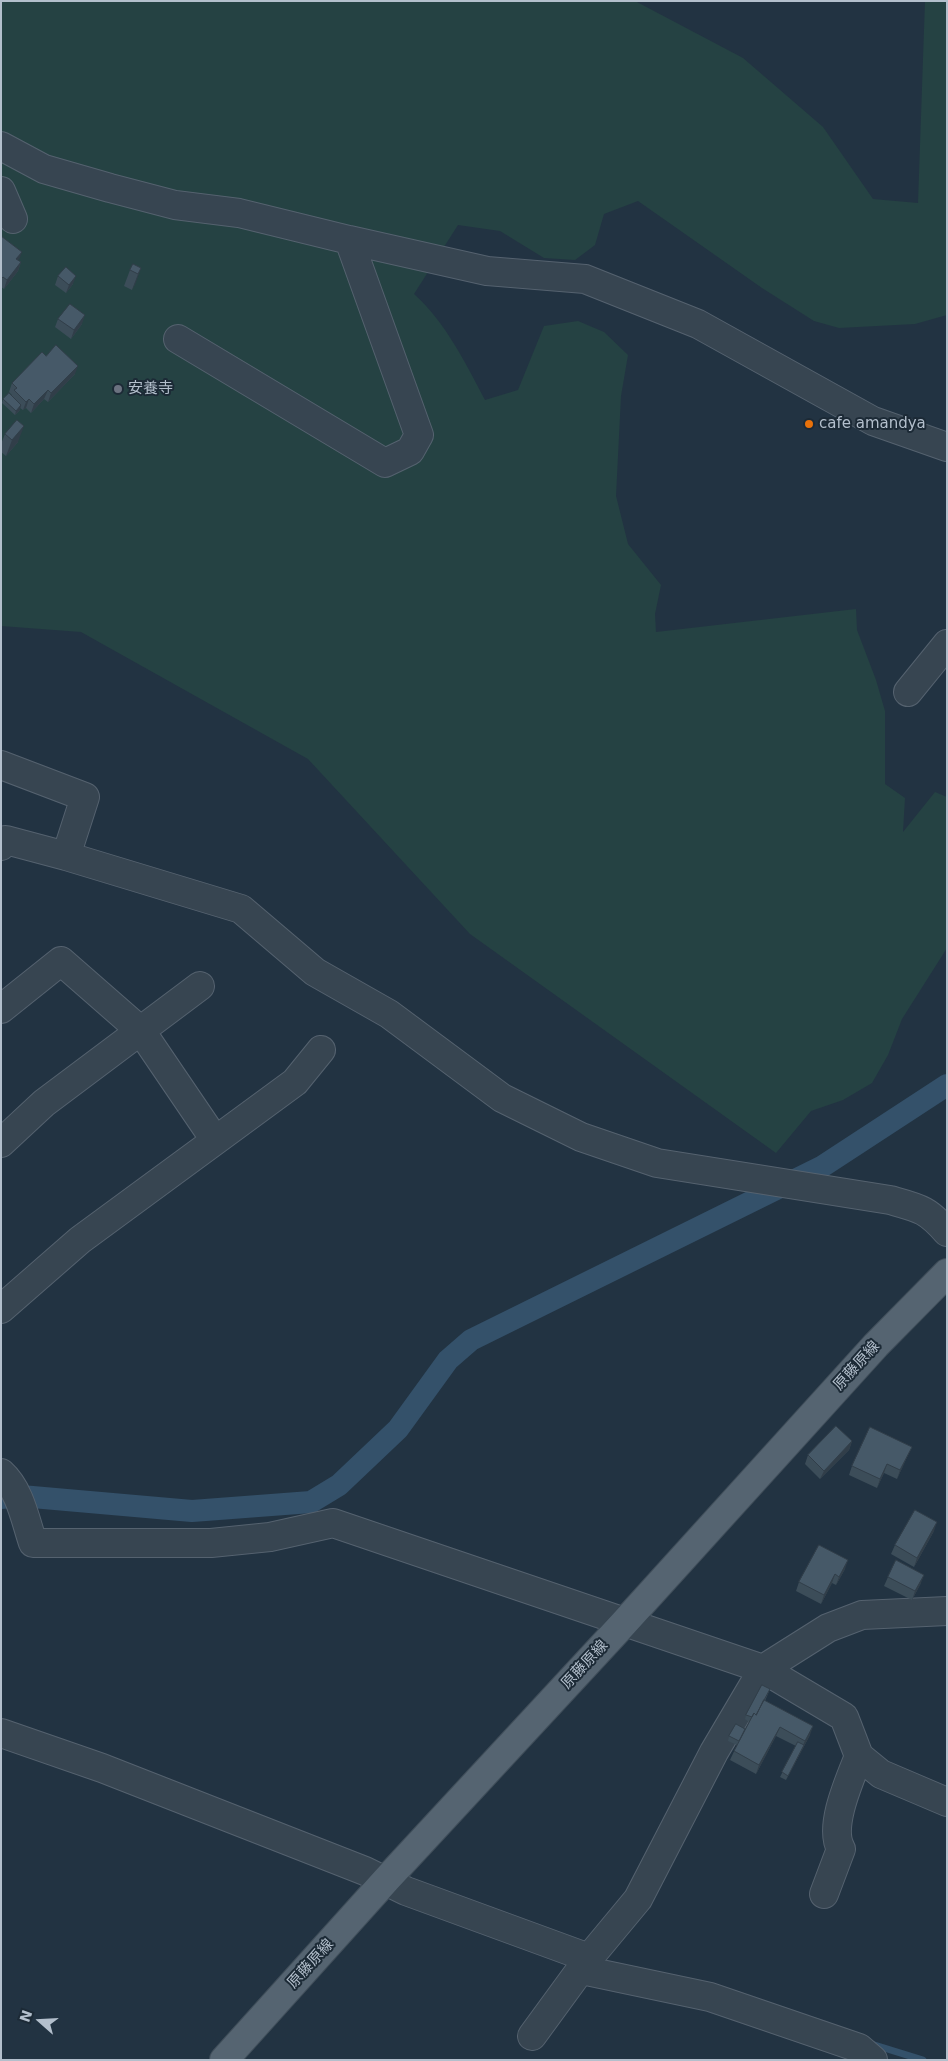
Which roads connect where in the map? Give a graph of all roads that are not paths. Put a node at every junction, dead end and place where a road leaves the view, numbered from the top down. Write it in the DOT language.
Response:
graph roads {
  1 [pos="1,146"];
  2 [pos="1,192"];
  3 [pos="13,219"];
  4 [pos="349,240"];
  5 [pos="178,339"];
  6 [pos="947,447"];
  7 [pos="947,644"];
  8 [pos="908,692"];
  9 [pos="1,765"];
  10 [pos="1,846"];
  11 [pos="66,856"];
  12 [pos="200,986"];
  13 [pos="1,1009"];
  14 [pos="141,1030"];
  15 [pos="321,1050"];
  16 [pos="215,1140"];
  17 [pos="1,1143"];
  18 [pos="947,1232"];
  19 [pos="943,1279"];
  20 [pos="1,1309"];
  21 [pos="12,1489"];
  22 [pos="947,1611"];
  23 [pos="624,1623"];
  24 [pos="764,1669"];
  25 [pos="1,1733"];
  26 [pos="859,1756"];
  27 [pos="947,1802"];
  28 [pos="386,1880"];
  29 [pos="824,1894"];
  30 [pos="585,1964"];
  31 [pos="532,2036"];
  32 [pos="224,2060"];
  33 [pos="874,2060"];
  1 -- 4 [label="street"];
  2 -- 3 [label="street"];
  4 -- 5 [label="street"];
  4 -- 6 [label="street"];
  7 -- 8 [label="street"];
  9 -- 11 [label="street"];
  10 -- 11 [label="street"];
  11 -- 18 [label="street"];
  12 -- 14 [label="street"];
  13 -- 14 [label="street"];
  14 -- 16 [label="street"];
  14 -- 17 [label="street"];
  15 -- 16 [label="street"];
  16 -- 20 [label="street"];
  19 -- 23 [label="main road, 原藤原線"];
  21 -- 23 [label="street"];
  22 -- 24 [label="street"];
  23 -- 24 [label="street"];
  23 -- 28 [label="main road, 原藤原線"];
  24 -- 26 [label="street"];
  24 -- 30 [label="street"];
  25 -- 28 [label="street"];
  26 -- 27 [label="street"];
  26 -- 29 [label="street"];
  28 -- 30 [label="street"];
  28 -- 32 [label="main road, 原藤原線"];
  30 -- 31 [label="street"];
  30 -- 33 [label="street"];
}
